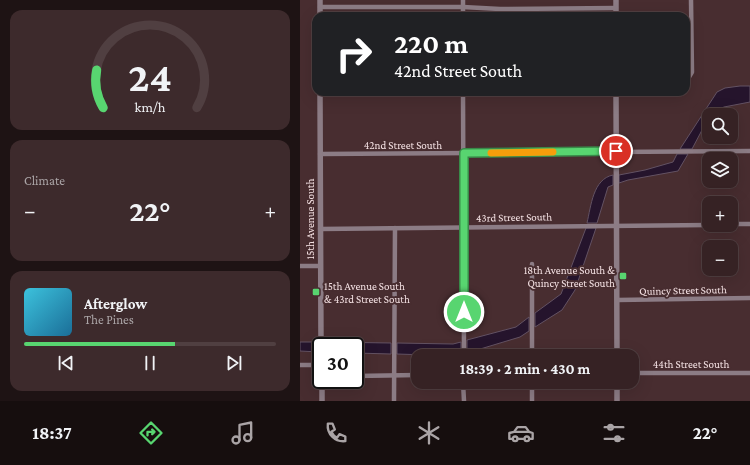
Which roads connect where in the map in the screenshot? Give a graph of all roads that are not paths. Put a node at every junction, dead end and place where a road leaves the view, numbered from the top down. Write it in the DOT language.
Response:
graph roads {
  1 [pos="320,0"];
  2 [pos="463,0"];
  3 [pos="616,0"];
  4 [pos="692,0"];
  5 [pos="320,7"];
  6 [pos="463,7"];
  7 [pos="616,8"];
  8 [pos="320,12"];
  9 [pos="463,12"];
  10 [pos="616,12"];
  11 [pos="690,74"];
  12 [pos="320,96"];
  13 [pos="463,96"];
  14 [pos="616,96"];
  15 [pos="616,151"];
  16 [pos="750,151"];
  17 [pos="464,153"];
  18 [pos="320,154"];
  19 [pos="738,224"];
  20 [pos="750,224"];
  21 [pos="616,225"];
  22 [pos="702,225"];
  23 [pos="464,227"];
  24 [pos="395,228"];
  25 [pos="320,229"];
  26 [pos="532,264"];
  27 [pos="300,266"];
  28 [pos="320,266"];
  29 [pos="750,298"];
  30 [pos="617,300"];
  31 [pos="321,337"];
  32 [pos="464,349"];
  33 [pos="532,349"];
  34 [pos="617,349"];
  35 [pos="300,365"];
  36 [pos="312,365"];
  37 [pos="639,373"];
  38 [pos="750,373"];
  39 [pos="411,375"];
  40 [pos="364,376"];
  41 [pos="394,376"];
  42 [pos="322,389"];
  43 [pos="464,389"];
  44 [pos="532,389"];
  45 [pos="617,389"];
  46 [pos="322,401"];
  47 [pos="394,401"];
  48 [pos="464,401"];
  49 [pos="532,401"];
  50 [pos="617,401"];
  1 -- 5 [label="street"];
  2 -- 6 [label="street"];
  3 -- 7 [label="street"];
  4 -- 11 [label="street"];
  5 -- 6 [label="street"];
  5 -- 8 [label="street"];
  6 -- 7 [label="street"];
  6 -- 9 [label="street"];
  7 -- 10 [label="street"];
  12 -- 18 [label="street, 15th Avenue South"];
  13 -- 17 [label="street"];
  14 -- 15 [label="street"];
  15 -- 16 [label="street, 42nd Street South"];
  15 -- 17 [label="street, 42nd Street South"];
  15 -- 21 [label="street"];
  17 -- 18 [label="street, 42nd Street South"];
  17 -- 23 [label="street"];
  18 -- 25 [label="street, 15th Avenue South"];
  19 -- 20 [label="street"];
  21 -- 22 [label="street, 43rd Street South"];
  21 -- 23 [label="street, 43rd Street South"];
  21 -- 30 [label="street"];
  23 -- 24 [label="street, 43rd Street South"];
  23 -- 32 [label="street"];
  24 -- 25 [label="street, 43rd Street South"];
  24 -- 41 [label="street"];
  25 -- 28 [label="street, 15th Avenue South"];
  26 -- 33 [label="street"];
  27 -- 28 [label="street"];
  28 -- 31 [label="street, 15th Avenue South"];
  29 -- 30 [label="street, Quincy Street South"];
  30 -- 34 [label="street"];
  35 -- 36 [label="street"];
  37 -- 38 [label="street, 44th Street South"];
  39 -- 41 [label="street"];
  40 -- 41 [label="street"];
  41 -- 47 [label="street"];
  42 -- 46 [label="street"];
  43 -- 48 [label="street"];
  44 -- 49 [label="street"];
  45 -- 50 [label="street"];
}
